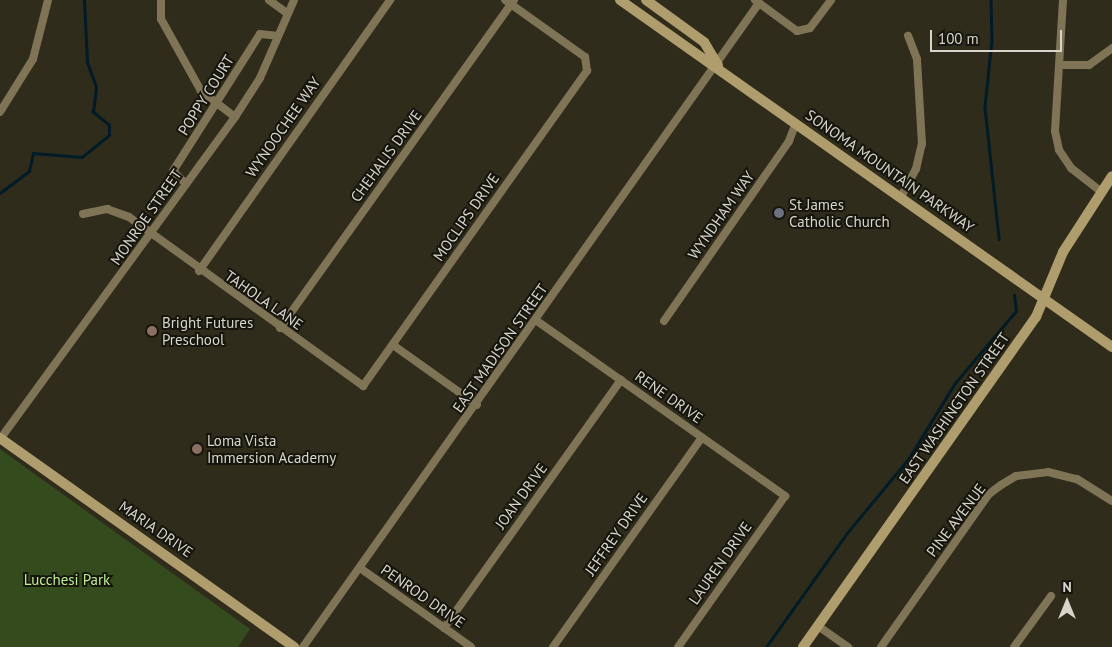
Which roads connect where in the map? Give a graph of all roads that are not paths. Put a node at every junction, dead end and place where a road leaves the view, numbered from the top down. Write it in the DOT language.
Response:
graph roads {
  1 [pos="48,0"];
  2 [pos="161,0"];
  3 [pos="269,0"];
  4 [pos="294,0"];
  5 [pos="390,0"];
  6 [pos="620,0"];
  7 [pos="646,0"];
  8 [pos="831,0"];
  9 [pos="1063,0"];
  10 [pos="510,2"];
  11 [pos="757,2"];
  12 [pos="287,13"];
  13 [pos="278,36"];
  14 [pos="908,36"];
  15 [pos="1112,48"];
  16 [pos="1061,65"];
  17 [pos="718,66"];
  18 [pos="218,104"];
  19 [pos="0,112"];
  20 [pos="235,117"];
  21 [pos="796,123"];
  22 [pos="1112,176"];
  23 [pos="186,184"];
  24 [pos="1100,191"];
  25 [pos="902,195"];
  26 [pos="83,214"];
  27 [pos="149,236"];
  28 [pos="199,270"];
  29 [pos="1045,300"];
  30 [pos="537,321"];
  31 [pos="664,321"];
  32 [pos="280,328"];
  33 [pos="393,345"];
  34 [pos="1112,347"];
  35 [pos="621,380"];
  36 [pos="363,386"];
  37 [pos="477,404"];
  38 [pos="702,437"];
  39 [pos="0,438"];
  40 [pos="785,496"];
  41 [pos="1112,501"];
  42 [pos="360,568"];
  43 [pos="1051,596"];
  44 [pos="818,626"];
  45 [pos="444,628"];
  46 [pos="294,647"];
  47 [pos="303,647"];
  48 [pos="471,647"];
  49 [pos="553,647"];
  50 [pos="678,647"];
  51 [pos="802,647"];
  52 [pos="848,647"];
  53 [pos="881,647"];
  54 [pos="1014,647"];
  1 -- 19 [label="street"];
  2 -- 18 [label="street"];
  3 -- 12 [label="street"];
  4 -- 12 [label="street, MONROE STREET"];
  5 -- 28 [label="street, WYNOOCHEE WAY"];
  6 -- 17 [label="main road, SONOMA MOUNTAIN PARKWAY"];
  7 -- 17 [label="main road, SONOMA MOUNTAIN PARKWAY"];
  8 -- 11 [label="street"];
  9 -- 16 [label="street"];
  10 -- 32 [label="street, CHEHALIS DRIVE"];
  10 -- 33 [label="street, MOCLIPS DRIVE"];
  11 -- 17 [label="street, EAST MADISON STREET"];
  12 -- 13 [label="street, MONROE STREET"];
  13 -- 18 [label="street, POPPY COURT"];
  13 -- 20 [label="street, MONROE STREET"];
  14 -- 25 [label="street"];
  15 -- 16 [label="street"];
  16 -- 24 [label="street"];
  17 -- 21 [label="main road, SONOMA MOUNTAIN PARKWAY"];
  17 -- 30 [label="street, EAST MADISON STREET"];
  18 -- 20 [label="street"];
  18 -- 23 [label="street, POPPY COURT"];
  20 -- 23 [label="street, MONROE STREET"];
  21 -- 25 [label="main road, SONOMA MOUNTAIN PARKWAY"];
  21 -- 31 [label="street, WYNDHAM WAY"];
  22 -- 24 [label="main road, EAST WASHINGTON STREET"];
  23 -- 27 [label="street, MONROE STREET"];
  24 -- 29 [label="main road, EAST WASHINGTON STREET"];
  25 -- 29 [label="main road, SONOMA MOUNTAIN PARKWAY"];
  26 -- 27 [label="street, TAHOLA LANE"];
  27 -- 28 [label="street, TAHOLA LANE"];
  27 -- 39 [label="street, MONROE STREET"];
  28 -- 32 [label="street, TAHOLA LANE"];
  29 -- 34 [label="main road, SONOMA MOUNTAIN PARKWAY"];
  29 -- 44 [label="main road, EAST WASHINGTON STREET"];
  30 -- 35 [label="street, RENE DRIVE"];
  30 -- 37 [label="street, EAST MADISON STREET"];
  32 -- 36 [label="street, TAHOLA LANE"];
  33 -- 36 [label="street, MOCLIPS DRIVE"];
  33 -- 37 [label="street"];
  35 -- 38 [label="street, RENE DRIVE"];
  35 -- 45 [label="street, JOAN DRIVE"];
  37 -- 42 [label="street, EAST MADISON STREET"];
  38 -- 40 [label="street, RENE DRIVE"];
  38 -- 49 [label="street, JEFFREY DRIVE"];
  39 -- 46 [label="main road, MARIA DRIVE"];
  40 -- 50 [label="street, LAUREN DRIVE"];
  41 -- 53 [label="street, PINE AVENUE"];
  42 -- 45 [label="street, PENROD DRIVE"];
  42 -- 47 [label="street, EAST MADISON STREET"];
  43 -- 54 [label="street"];
  44 -- 51 [label="main road, EAST WASHINGTON STREET"];
  44 -- 52 [label="street"];
  45 -- 48 [label="street, PENROD DRIVE"];
}
